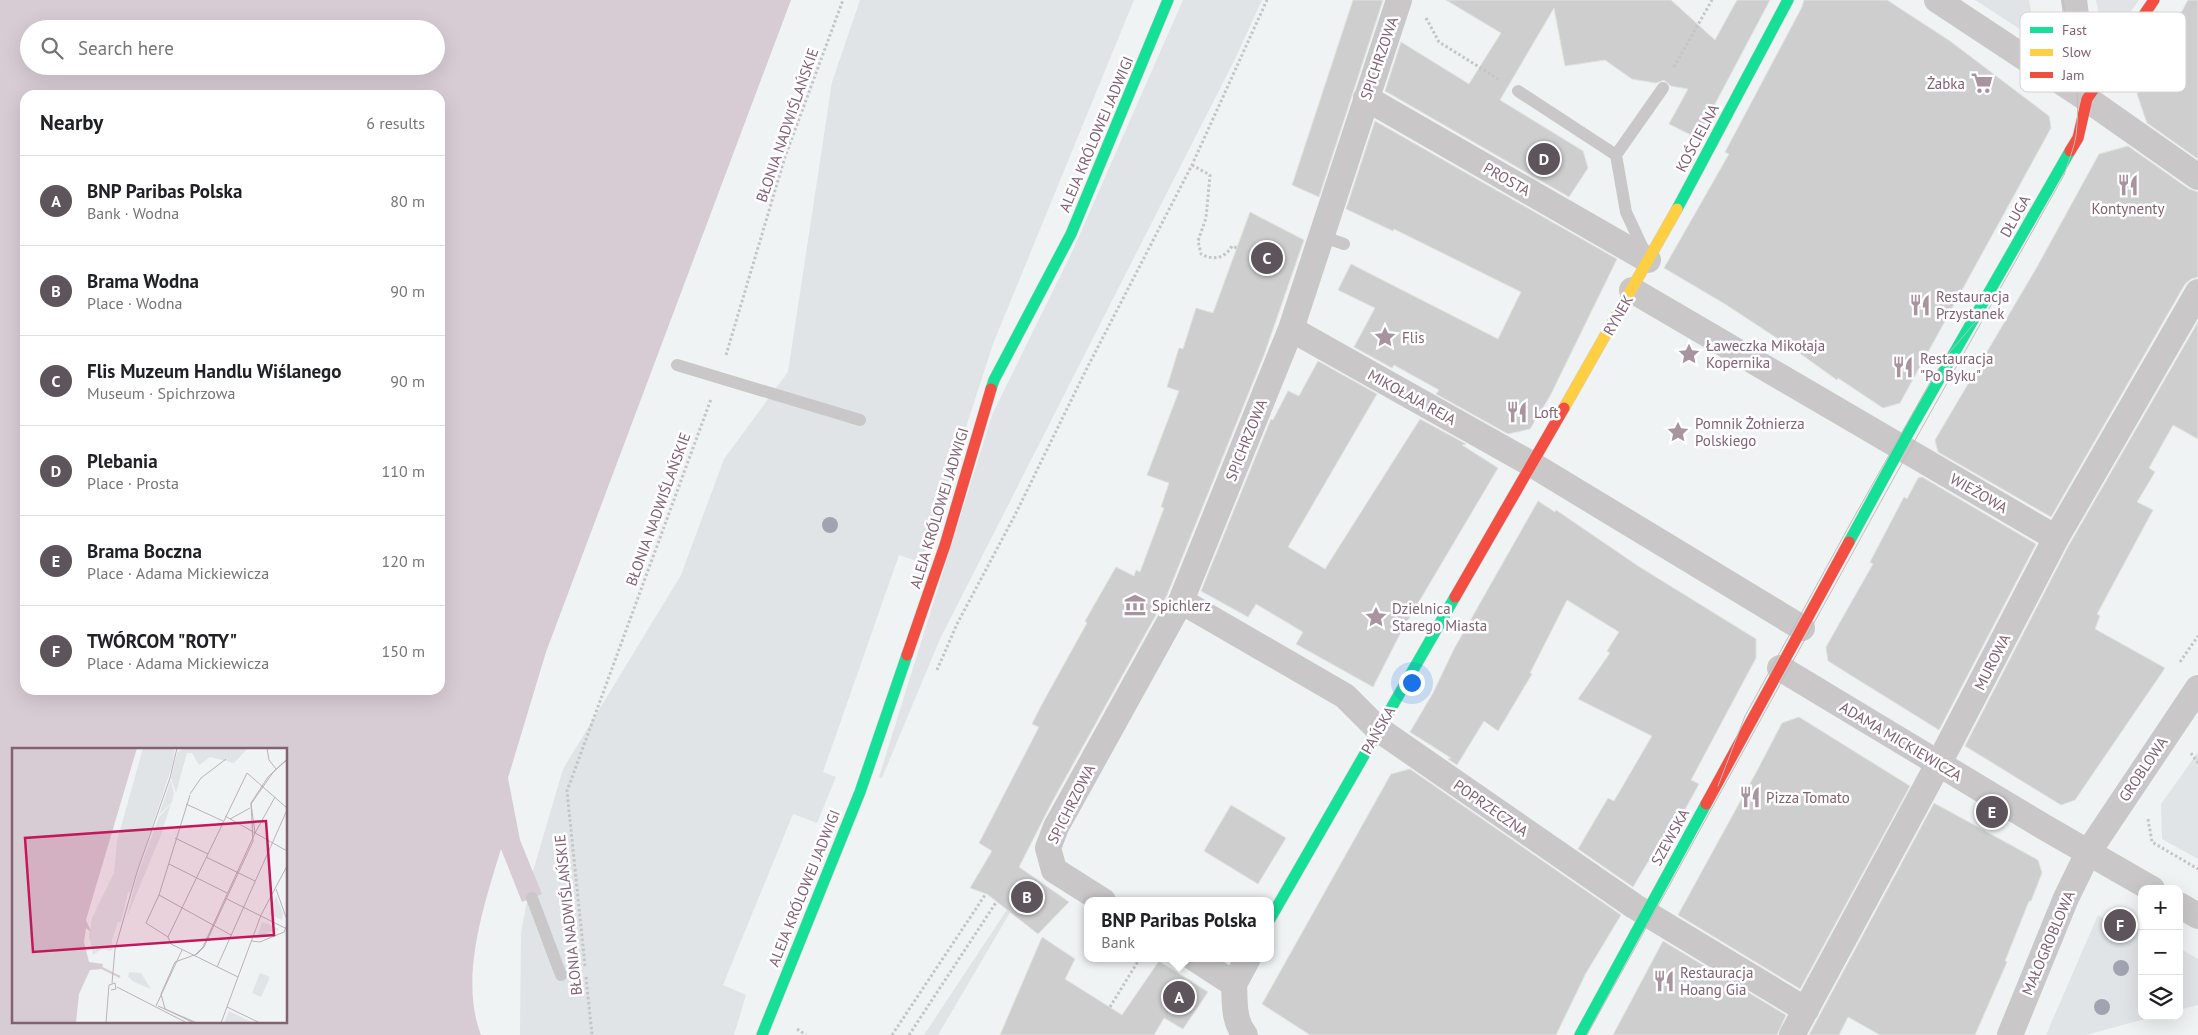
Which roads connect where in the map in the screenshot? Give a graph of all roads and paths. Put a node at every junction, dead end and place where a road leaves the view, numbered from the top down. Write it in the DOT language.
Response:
graph roads {
  1 [pos="844,0"];
  2 [pos="1168,0"];
  3 [pos="1267,0"];
  4 [pos="1399,0"];
  5 [pos="1712,0"];
  6 [pos="1788,0"];
  7 [pos="1937,0"];
  8 [pos="2154,0"];
  9 [pos="2146,12"];
  10 [pos="1426,14"];
  11 [pos="2020,54"];
  12 [pos="1662,88"];
  13 [pos="1518,91"];
  14 [pos="2078,92"];
  15 [pos="2086,92"];
  16 [pos="2091,92"];
  17 [pos="1366,98"];
  18 [pos="2087,98"];
  19 [pos="1616,155"];
  20 [pos="1192,165"];
  21 [pos="2198,177"];
  22 [pos="1237,248"];
  23 [pos="1648,260"];
  24 [pos="1632,290"];
  25 [pos="2198,292"];
  26 [pos="1291,328"];
  27 [pos="677,365"];
  28 [pos="719,378"];
  29 [pos="860,420"];
  30 [pos="1901,448"];
  31 [pos="1533,465"];
  32 [pos="1015,515"];
  33 [pos="2056,538"];
  34 [pos="1181,602"];
  35 [pos="1802,628"];
  36 [pos="1784,661"];
  37 [pos="2198,688"];
  38 [pos="1378,729"];
  39 [pos="2184,758"];
  40 [pos="2198,763"];
  41 [pos="1938,764"];
  42 [pos="2147,812"];
  43 [pos="2089,852"];
  44 [pos="2198,869"];
  45 [pos="2145,885"];
  46 [pos="985,894"];
  47 [pos="1097,897"];
  48 [pos="532,898"];
  49 [pos="997,901"];
  50 [pos="2183,907"];
  51 [pos="1274,912"];
  52 [pos="1645,914"];
  53 [pos="2198,916"];
  54 [pos="1138,962"];
  55 [pos="1200,962"];
  56 [pos="1246,962"];
  57 [pos="561,975"];
  58 [pos="1234,984"];
  59 [pos="1110,1007"];
  60 [pos="1806,1010"];
  61 [pos="592,1035"];
  62 [pos="762,1035"];
  63 [pos="892,1035"];
  64 [pos="909,1035"];
  65 [pos="1245,1035"];
  66 [pos="1580,1035"];
  67 [pos="1792,1035"];
  68 [pos="2010,1035"];
  1 -- 28 [label="path, BŁONIA NADWIŚLAŃSKIE"];
  2 -- 62 [label="street, ALEJA KRÓLOWEJ JADWIGI"];
  3 -- 20 [label="path"];
  4 -- 17 [label="street, SPICHRZOWA"];
  5 -- 12 [label="path"];
  6 -- 23 [label="street, KOŚCIELNA"];
  7 -- 11 [label="street"];
  8 -- 9 [label="street, DŁUGA"];
  10 -- 13 [label="path"];
  12 -- 19 [label="lane"];
  13 -- 19 [label="lane"];
  14 -- 18 [label="street"];
  15 -- 18 [label="street"];
  16 -- 18 [label="street, DŁUGA"];
  17 -- 23 [label="street, PROSTA"];
  17 -- 26 [label="street, SPICHRZOWA"];
  18 -- 21 [label="street"];
  18 -- 30 [label="street, DŁUGA"];
  19 -- 23 [label="lane"];
  20 -- 22 [label="path"];
  20 -- 32 [label="path"];
  23 -- 24 [label="street, KOŚCIELNA"];
  24 -- 30 [label="street, RYNEK"];
  24 -- 31 [label="street, RYNEK"];
  25 -- 33 [label="street, MUROWA"];
  26 -- 31 [label="street, MIKOŁAJA REJA"];
  26 -- 34 [label="street, SPICHRZOWA"];
  27 -- 28 [label="lane"];
  28 -- 29 [label="lane"];
  28 -- 61 [label="path, BŁONIA NADWIŚLAŃSKIE"];
  30 -- 33 [label="street, WIEŻOWA"];
  30 -- 35 [label="street"];
  31 -- 35 [label="street"];
  31 -- 38 [label="street, PAŃSKA"];
  33 -- 41 [label="street, MUROWA"];
  34 -- 38 [label="street, POPRZECZNA"];
  34 -- 47 [label="street, SPICHRZOWA"];
  35 -- 36 [label="street"];
  36 -- 41 [label="street, ADAMA MICKIEWICZA"];
  36 -- 52 [label="street, SZEWSKA"];
  37 -- 43 [label="street, GROBLOWA"];
  38 -- 51 [label="street, PAŃSKA"];
  38 -- 52 [label="street, POPRZECZNA"];
  39 -- 40 [label="path"];
  41 -- 43 [label="street, ADAMA MICKIEWICZA"];
  41 -- 60 [label="street, MUROWA"];
  42 -- 44 [label="path"];
  43 -- 45 [label="street, ADAMA MICKIEWICZA"];
  43 -- 68 [label="street, MAŁOGROBLOWA"];
  46 -- 63 [label="path"];
  48 -- 57 [label="lane"];
  49 -- 64 [label="path"];
  50 -- 53 [label="street"];
  52 -- 60 [label="street, POPRZECZNA"];
  52 -- 66 [label="street, SZEWSKA"];
  54 -- 59 [label="path"];
  55 -- 58 [label="street"];
  56 -- 58 [label="street"];
  58 -- 65 [label="street"];
  60 -- 67 [label="street, MUROWA"];
}
